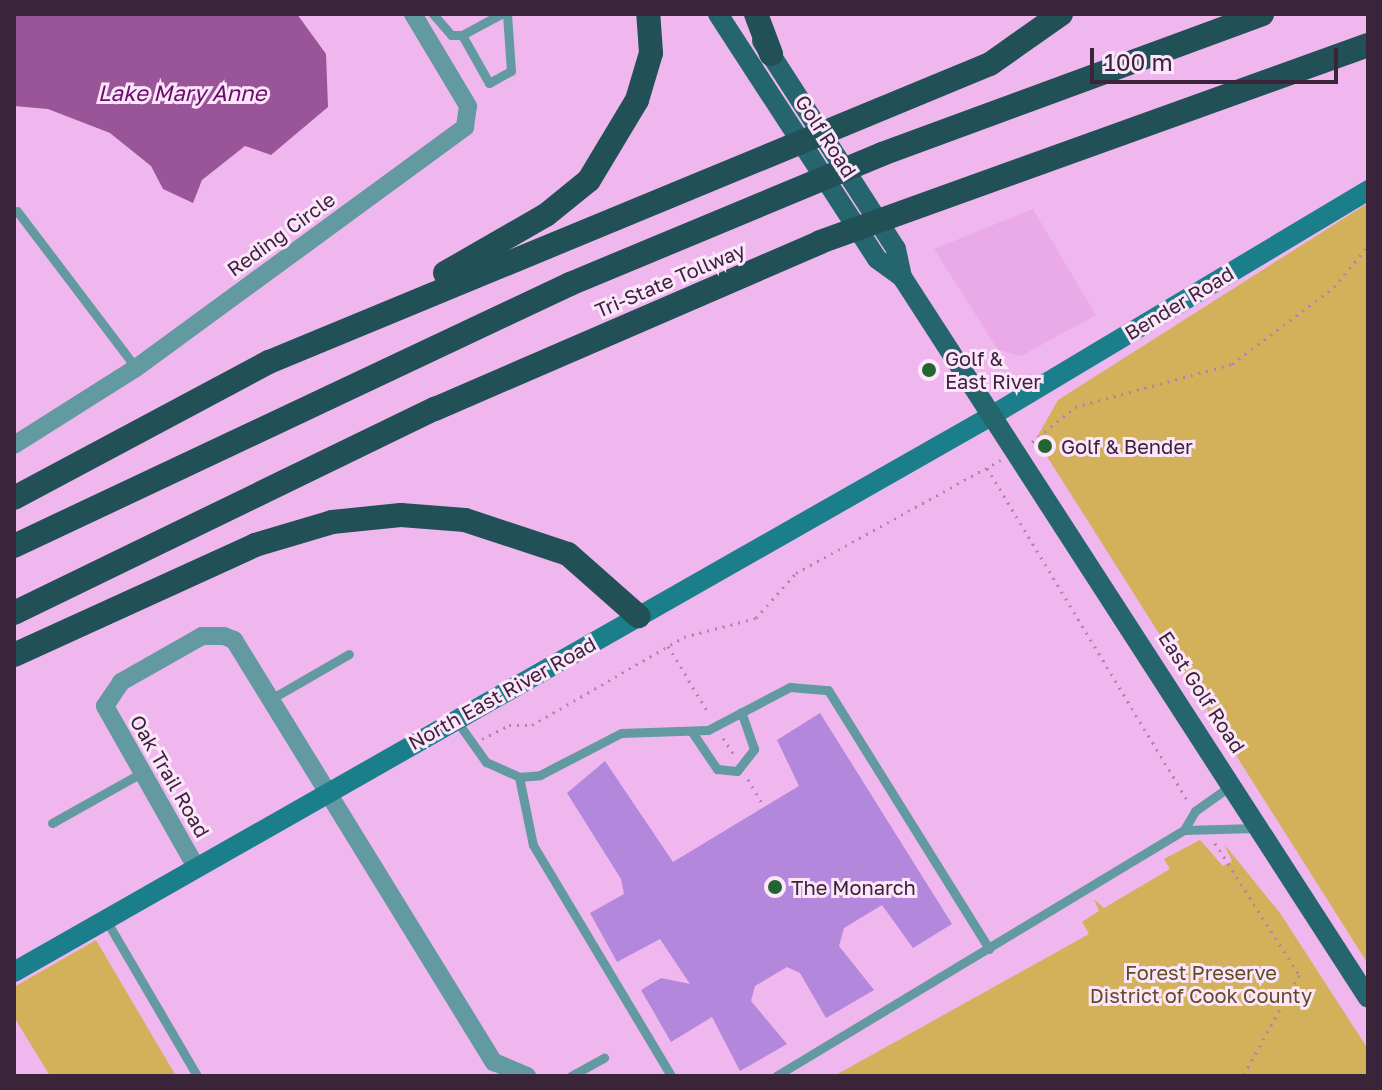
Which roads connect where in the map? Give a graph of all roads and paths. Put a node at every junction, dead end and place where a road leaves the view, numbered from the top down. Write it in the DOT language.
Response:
graph roads {
  1 [pos="413,14"];
  2 [pos="433,14"];
  3 [pos="501,14"];
  4 [pos="507,14"];
  5 [pos="648,14"];
  6 [pos="718,14"];
  7 [pos="744,14"];
  8 [pos="756,14"];
  9 [pos="1061,14"];
  10 [pos="1262,14"];
  11 [pos="462,35"];
  12 [pos="1368,45"];
  13 [pos="771,54"];
  14 [pos="1368,190"];
  15 [pos="17,211"];
  16 [pos="1368,246"];
  17 [pos="902,277"];
  18 [pos="357,323"];
  19 [pos="136,368"];
  20 [pos="991,416"];
  21 [pos="1036,439"];
  22 [pos="14,445"];
  23 [pos="14,498"];
  24 [pos="14,546"];
  25 [pos="14,613"];
  26 [pos="638,616"];
  27 [pos="349,654"];
  28 [pos="14,655"];
  29 [pos="271,699"];
  30 [pos="741,712"];
  31 [pos="456,720"];
  32 [pos="692,732"];
  33 [pos="492,734"];
  34 [pos="141,773"];
  35 [pos="519,777"];
  36 [pos="1233,784"];
  37 [pos="328,792"];
  38 [pos="1185,797"];
  39 [pos="52,823"];
  40 [pos="1261,827"];
  41 [pos="1184,830"];
  42 [pos="1212,838"];
  43 [pos="196,867"];
  44 [pos="106,920"];
  45 [pos="989,949"];
  46 [pos="14,972"];
  47 [pos="1368,998"];
  48 [pos="604,1058"];
  49 [pos="197,1076"];
  50 [pos="528,1076"];
  51 [pos="571,1076"];
  52 [pos="671,1076"];
  53 [pos="776,1076"];
  54 [pos="1243,1076"];
  1 -- 19 [label="street, Reding Circle"];
  2 -- 11 [label="lane"];
  3 -- 11 [label="lane"];
  4 -- 11 [label="lane"];
  5 -- 18 [label="highway"];
  6 -- 17 [label="main road, Golf Road"];
  7 -- 13 [label="main road, Golf Road"];
  8 -- 13 [label="highway"];
  9 -- 18 [label="highway"];
  10 -- 24 [label="highway, Tri-State Tollway"];
  12 -- 25 [label="highway, Tri-State Tollway"];
  13 -- 17 [label="main road, Golf Road"];
  14 -- 20 [label="street, Bender Road"];
  15 -- 19 [label="lane"];
  16 -- 21 [label="path"];
  17 -- 20 [label="main road, Golf Road"];
  18 -- 23 [label="highway"];
  19 -- 22 [label="street, Reding Circle"];
  20 -- 26 [label="street, North East River Road"];
  20 -- 36 [label="main road, East Golf Road"];
  26 -- 28 [label="highway"];
  26 -- 31 [label="street, North East River Road"];
  27 -- 29 [label="lane"];
  29 -- 34 [label="street, Oak Trail Road"];
  29 -- 37 [label="street"];
  30 -- 32 [label="lane"];
  30 -- 32 [label="lane"];
  30 -- 45 [label="lane"];
  31 -- 35 [label="lane"];
  31 -- 37 [label="street, North East River Road"];
  32 -- 35 [label="lane"];
  33 -- 38 [label="path"];
  34 -- 39 [label="lane"];
  34 -- 43 [label="street, Oak Trail Road"];
  35 -- 52 [label="lane"];
  36 -- 40 [label="main road, East Golf Road"];
  36 -- 41 [label="lane"];
  37 -- 43 [label="street, North East River Road"];
  37 -- 50 [label="street"];
  40 -- 41 [label="lane"];
  40 -- 47 [label="main road, East Golf Road"];
  41 -- 45 [label="lane"];
  42 -- 54 [label="path"];
  43 -- 44 [label="street, North East River Road"];
  44 -- 46 [label="street, North East River Road"];
  44 -- 49 [label="lane"];
  45 -- 53 [label="lane"];
  48 -- 51 [label="lane"];
}
